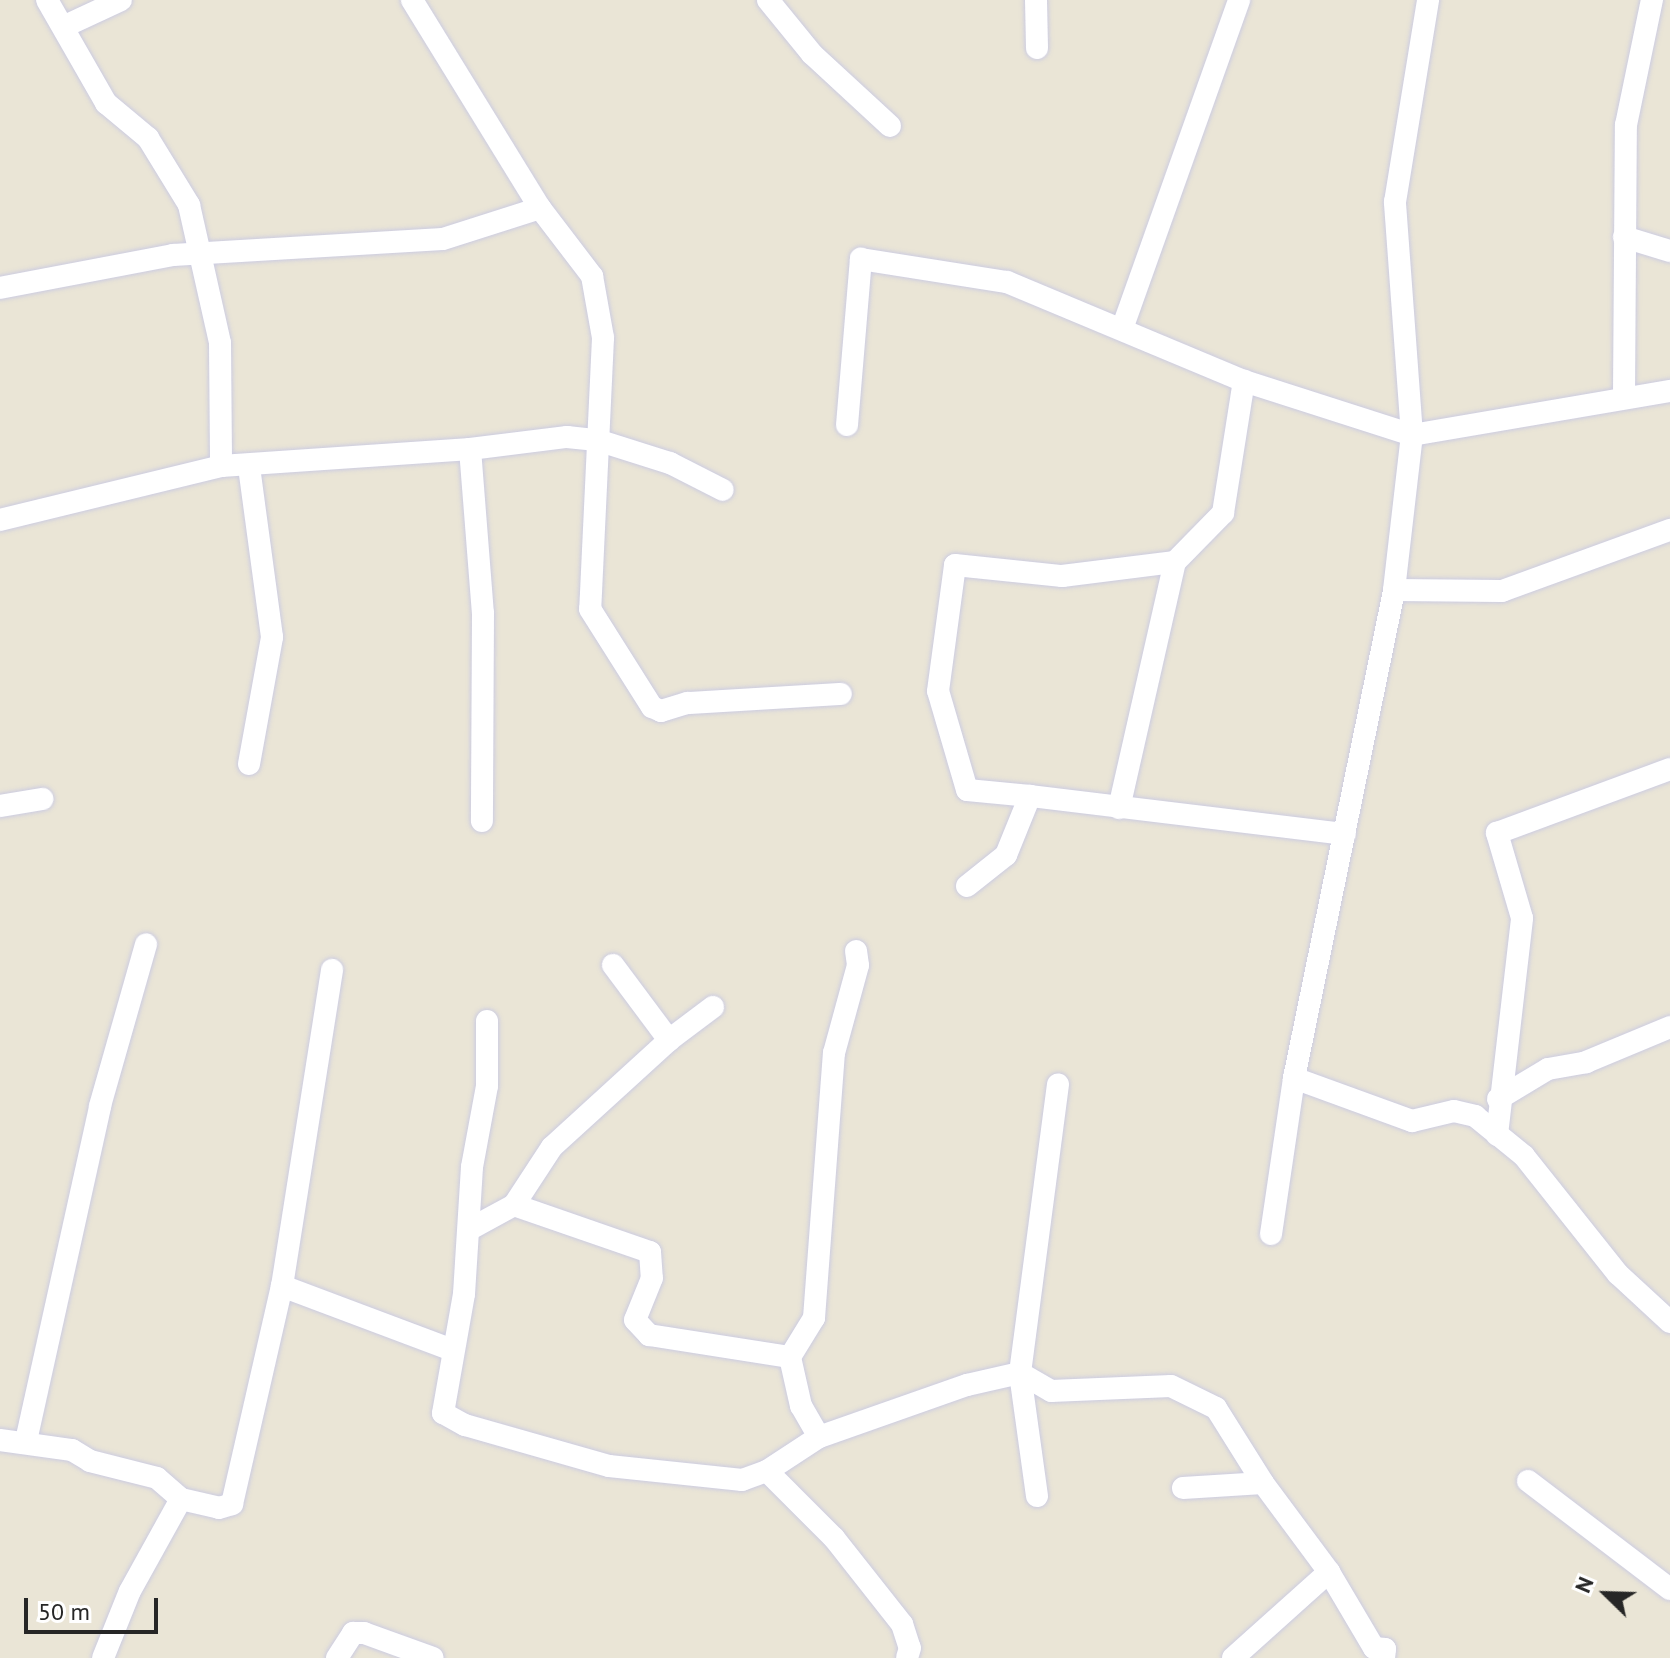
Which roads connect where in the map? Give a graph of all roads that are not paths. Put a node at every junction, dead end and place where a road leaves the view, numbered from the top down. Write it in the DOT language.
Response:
graph roads {
  1 [pos="47,0"];
  2 [pos="121,0"];
  3 [pos="412,0"];
  4 [pos="768,0"];
  5 [pos="1036,0"];
  6 [pos="1239,0"];
  7 [pos="1428,0"];
  8 [pos="1657,13"];
  9 [pos="63,27"];
  10 [pos="1037,48"];
  11 [pos="890,126"];
  12 [pos="540,208"];
  13 [pos="1624,237"];
  14 [pos="1670,251"];
  15 [pos="201,255"];
  16 [pos="0,288"];
  17 [pos="1122,329"];
  18 [pos="1244,381"];
  19 [pos="1670,391"];
  20 [pos="1624,395"];
  21 [pos="847,425"];
  22 [pos="1412,435"];
  23 [pos="597,440"];
  24 [pos="470,449"];
  25 [pos="221,466"];
  26 [pos="249,466"];
  27 [pos="723,490"];
  28 [pos="0,520"];
  29 [pos="1670,530"];
  30 [pos="1175,562"];
  31 [pos="1394,590"];
  32 [pos="841,694"];
  33 [pos="249,764"];
  34 [pos="1670,769"];
  35 [pos="1030,796"];
  36 [pos="42,799"];
  37 [pos="0,806"];
  38 [pos="1119,808"];
  39 [pos="482,821"];
  40 [pos="1345,834"];
  41 [pos="967,886"];
  42 [pos="146,944"];
  43 [pos="856,951"];
  44 [pos="613,965"];
  45 [pos="332,970"];
  46 [pos="713,1007"];
  47 [pos="487,1021"];
  48 [pos="1670,1027"];
  49 [pos="669,1040"];
  50 [pos="1294,1078"];
  51 [pos="1058,1084"];
  52 [pos="1498,1099"];
  53 [pos="1497,1135"];
  54 [pos="514,1205"];
  55 [pos="470,1229"];
  56 [pos="1271,1234"];
  57 [pos="282,1286"];
  58 [pos="1670,1322"];
  59 [pos="452,1350"];
  60 [pos="790,1357"];
  61 [pos="1020,1373"];
  62 [pos="819,1437"];
  63 [pos="0,1440"];
  64 [pos="26,1441"];
  65 [pos="767,1471"];
  66 [pos="1528,1481"];
  67 [pos="1263,1483"];
  68 [pos="1183,1488"];
  69 [pos="1037,1496"];
  70 [pos="181,1499"];
  71 [pos="1329,1572"];
  72 [pos="1670,1589"];
  73 [pos="1392,1655"];
  74 [pos="103,1658"];
  75 [pos="337,1658"];
  76 [pos="433,1658"];
  77 [pos="907,1658"];
  78 [pos="1233,1658"];
  1 -- 9 [label="street"];
  2 -- 9 [label="street"];
  3 -- 12 [label="street"];
  4 -- 11 [label="street"];
  5 -- 10 [label="street"];
  6 -- 17 [label="street"];
  7 -- 22 [label="street"];
  8 -- 13 [label="street"];
  9 -- 15 [label="street"];
  12 -- 15 [label="street"];
  12 -- 23 [label="street"];
  13 -- 14 [label="street"];
  13 -- 20 [label="street"];
  15 -- 16 [label="street"];
  15 -- 25 [label="street"];
  17 -- 18 [label="street"];
  17 -- 21 [label="street"];
  18 -- 22 [label="street"];
  18 -- 30 [label="street"];
  19 -- 20 [label="street"];
  20 -- 22 [label="street"];
  22 -- 31 [label="street"];
  23 -- 24 [label="street"];
  23 -- 27 [label="street"];
  23 -- 32 [label="street"];
  24 -- 26 [label="street"];
  24 -- 39 [label="street"];
  25 -- 26 [label="street"];
  25 -- 28 [label="street"];
  26 -- 33 [label="street"];
  29 -- 31 [label="street"];
  30 -- 35 [label="street"];
  30 -- 38 [label="street"];
  31 -- 40 [label="street"];
  34 -- 52 [label="street"];
  35 -- 38 [label="street"];
  35 -- 41 [label="street"];
  36 -- 37 [label="street"];
  38 -- 40 [label="street"];
  40 -- 50 [label="street"];
  42 -- 64 [label="street"];
  43 -- 60 [label="street"];
  44 -- 49 [label="street"];
  45 -- 57 [label="street"];
  46 -- 49 [label="street"];
  47 -- 55 [label="street"];
  48 -- 52 [label="street"];
  49 -- 54 [label="street"];
  50 -- 53 [label="street"];
  50 -- 56 [label="street"];
  51 -- 61 [label="street"];
  52 -- 53 [label="street"];
  53 -- 58 [label="street"];
  54 -- 55 [label="street"];
  54 -- 60 [label="street"];
  55 -- 59 [label="street"];
  57 -- 59 [label="street"];
  57 -- 70 [label="street"];
  59 -- 65 [label="street"];
  60 -- 62 [label="street"];
  61 -- 62 [label="street"];
  61 -- 67 [label="street"];
  61 -- 69 [label="street"];
  62 -- 65 [label="street"];
  63 -- 64 [label="street"];
  64 -- 70 [label="street"];
  65 -- 77 [label="street"];
  66 -- 72 [label="street"];
  67 -- 68 [label="street"];
  67 -- 71 [label="street"];
  70 -- 74 [label="street"];
  71 -- 73 [label="street"];
  71 -- 78 [label="street"];
  75 -- 76 [label="street"];
}
